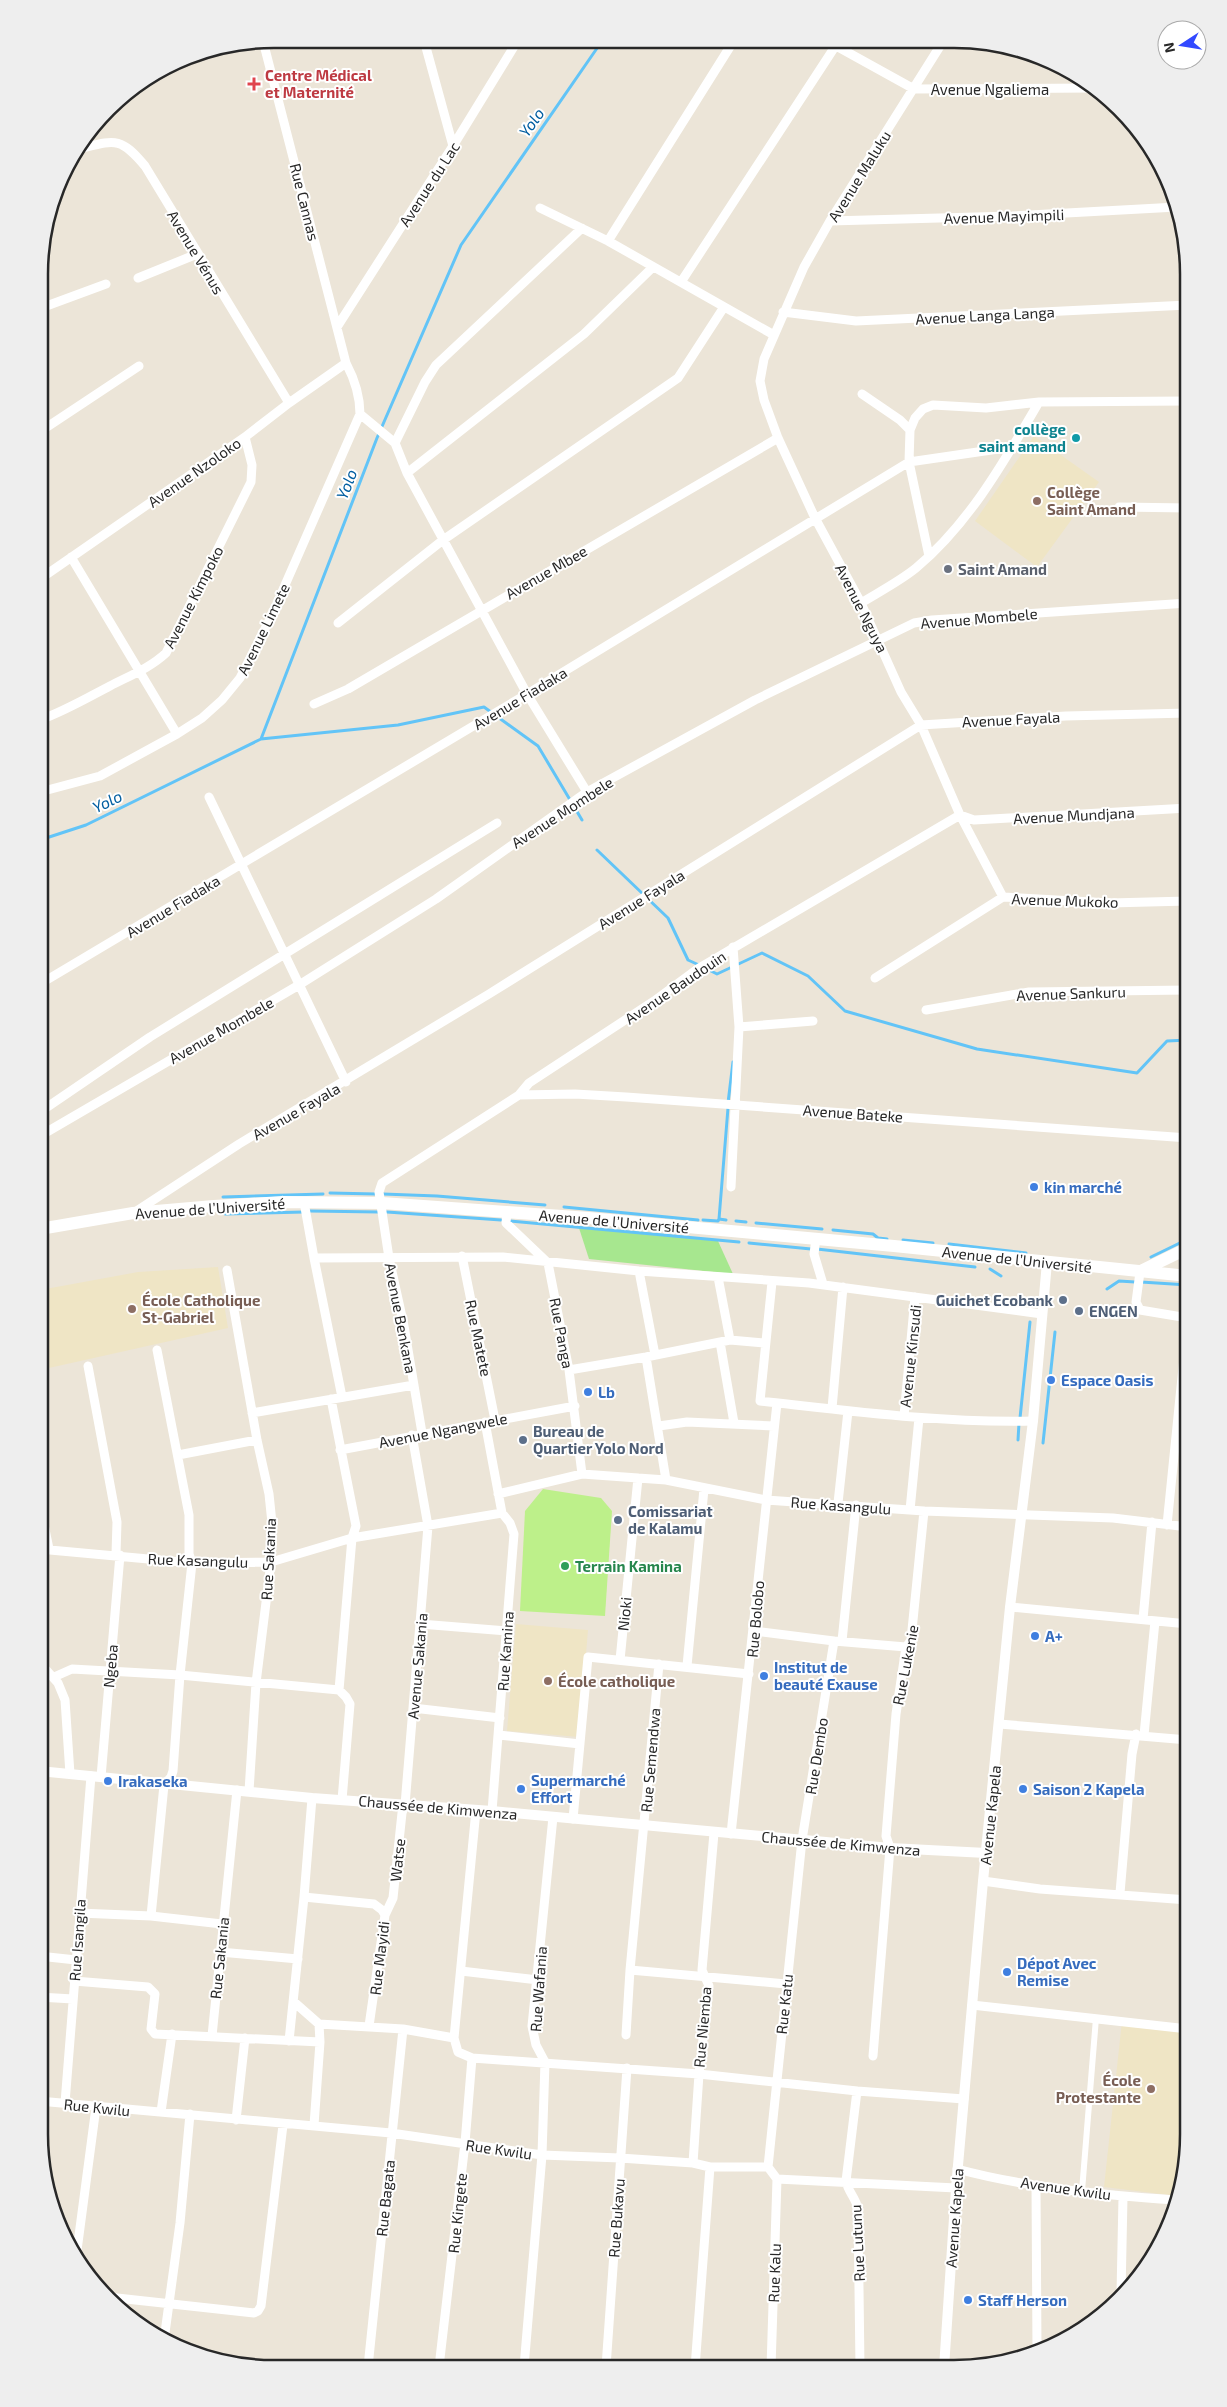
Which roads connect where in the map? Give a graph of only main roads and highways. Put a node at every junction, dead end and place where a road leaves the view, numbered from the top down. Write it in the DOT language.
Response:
graph roads {
  1 [pos="48,1228"];
  2 [pos="1180,1252"];
  3 [pos="1140,1272"];
  4 [pos="1180,1275"];
  1 -- 3 [label="main road, Avenue de l’Université"];
  2 -- 3 [label="main road"];
  3 -- 4 [label="main road, Avenue de l’Université"];
}
